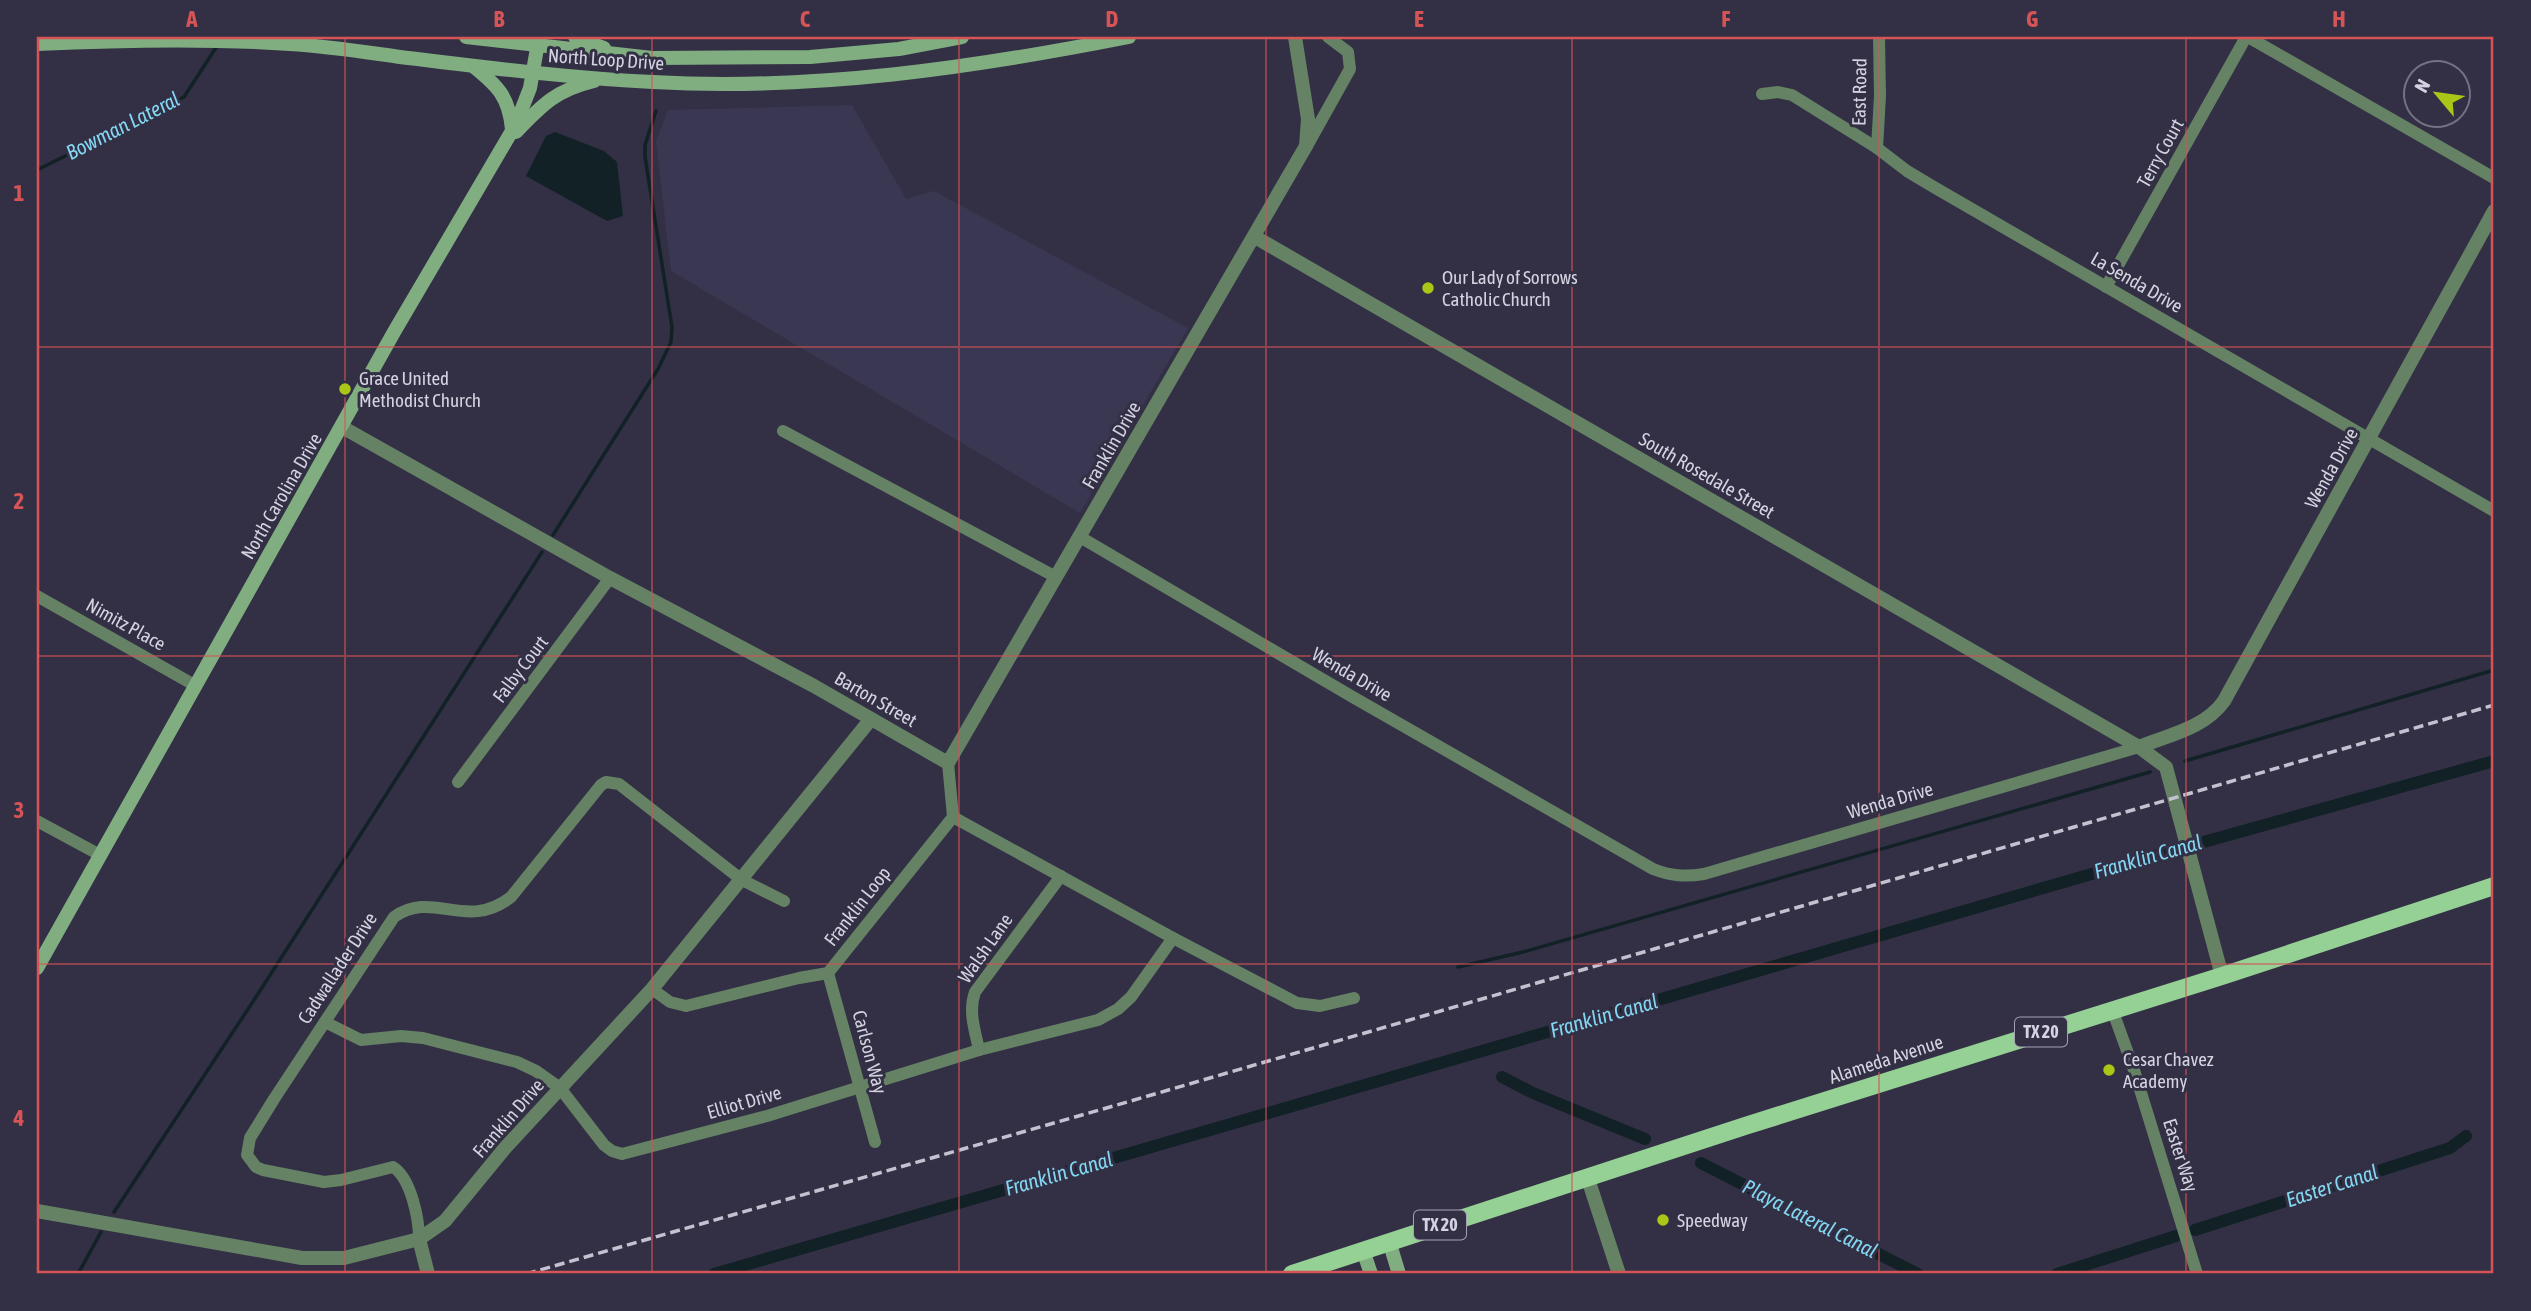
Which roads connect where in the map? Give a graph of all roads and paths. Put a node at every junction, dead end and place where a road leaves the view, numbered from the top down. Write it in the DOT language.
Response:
graph roads {
  1 [pos="467,37"];
  2 [pos="575,37"];
  3 [pos="962,37"];
  4 [pos="1129,37"];
  5 [pos="1295,37"];
  6 [pos="1328,37"];
  7 [pos="1879,37"];
  8 [pos="2247,37"];
  9 [pos="539,41"];
  10 [pos="37,44"];
  11 [pos="621,55"];
  12 [pos="810,57"];
  13 [pos="472,65"];
  14 [pos="534,73"];
  15 [pos="606,79"];
  16 [pos="810,82"];
  17 [pos="1762,94"];
  18 [pos="508,136"];
  19 [pos="1306,146"];
  20 [pos="1877,148"];
  21 [pos="2494,178"];
  22 [pos="2494,211"];
  23 [pos="1255,237"];
  24 [pos="2106,287"];
  25 [pos="342,426"];
  26 [pos="783,430"];
  27 [pos="2369,438"];
  28 [pos="2494,511"];
  29 [pos="1080,537"];
  30 [pos="1056,577"];
  31 [pos="610,578"];
  32 [pos="37,596"];
  33 [pos="196,686"];
  34 [pos="871,719"];
  35 [pos="2139,747"];
  36 [pos="948,763"];
  37 [pos="458,782"];
  38 [pos="953,817"];
  39 [pos="37,821"];
  40 [pos="100,855"];
  41 [pos="1061,876"];
  42 [pos="742,880"];
  43 [pos="2494,886"];
  44 [pos="784,901"];
  45 [pos="1173,938"];
  46 [pos="37,968"];
  47 [pos="828,973"];
  48 [pos="2222,976"];
  49 [pos="652,989"];
  50 [pos="1354,998"];
  51 [pos="2112,1009"];
  52 [pos="325,1022"];
  53 [pos="979,1050"];
  54 [pos="560,1088"];
  55 [pos="859,1088"];
  56 [pos="875,1142"];
  57 [pos="1588,1179"];
  58 [pos="37,1211"];
  59 [pos="419,1239"];
  60 [pos="1389,1241"];
  61 [pos="1363,1250"];
  62 [pos="428,1274"];
  63 [pos="1292,1274"];
  64 [pos="1371,1274"];
  65 [pos="1399,1274"];
  66 [pos="1619,1274"];
  67 [pos="2197,1274"];
  1 -- 9 [label="main road, North Loop Drive"];
  2 -- 11 [label="main road"];
  3 -- 12 [label="main road, North Loop Drive"];
  4 -- 16 [label="main road, North Loop Drive"];
  5 -- 19 [label="street, Franklin Drive"];
  6 -- 19 [label="street, Franklin Drive"];
  7 -- 20 [label="street, East Road"];
  8 -- 21 [label="street"];
  8 -- 24 [label="street, Terry Court"];
  9 -- 11 [label="main road, North Loop Drive"];
  9 -- 14 [label="main road, North Carolina Drive"];
  10 -- 13 [label="main road, North Loop Drive"];
  11 -- 12 [label="main road, North Loop Drive"];
  12 -- 16 [label="main road"];
  13 -- 14 [label="main road, North Loop Drive"];
  13 -- 18 [label="main road"];
  14 -- 15 [label="main road, North Loop Drive"];
  14 -- 18 [label="main road, North Carolina Drive"];
  15 -- 16 [label="main road, North Loop Drive"];
  15 -- 18 [label="main road"];
  17 -- 20 [label="street, La Senda Drive"];
  18 -- 25 [label="main road, North Carolina Drive"];
  19 -- 23 [label="street, Franklin Drive"];
  20 -- 24 [label="street, La Senda Drive"];
  22 -- 27 [label="street, Wenda Drive"];
  23 -- 29 [label="street, Franklin Drive"];
  23 -- 35 [label="street, South Rosedale Street"];
  24 -- 27 [label="street, La Senda Drive"];
  25 -- 31 [label="street, Barton Street"];
  25 -- 33 [label="main road, North Carolina Drive"];
  26 -- 30 [label="street"];
  27 -- 28 [label="street, La Senda Drive"];
  27 -- 35 [label="street, Wenda Drive"];
  29 -- 30 [label="street, Franklin Drive"];
  29 -- 35 [label="street, Wenda Drive"];
  30 -- 36 [label="street, Franklin Drive"];
  31 -- 34 [label="street, Barton Street"];
  31 -- 37 [label="street, Falby Court"];
  32 -- 33 [label="street, Nimitz Place"];
  33 -- 40 [label="main road, North Carolina Drive"];
  34 -- 36 [label="street, Barton Street"];
  34 -- 42 [label="street, Franklin Drive"];
  35 -- 48 [label="street, South Rosedale Street"];
  36 -- 38 [label="street"];
  38 -- 41 [label="street"];
  38 -- 47 [label="street, Franklin Loop"];
  39 -- 40 [label="street"];
  40 -- 46 [label="main road, North Carolina Drive"];
  41 -- 45 [label="street"];
  41 -- 53 [label="street, Walsh Lane"];
  42 -- 44 [label="street, Cadwallader Drive"];
  42 -- 49 [label="street, Franklin Drive"];
  42 -- 52 [label="street, Cadwallader Drive"];
  43 -- 48 [label="main road, Alameda Avenue / TX 20"];
  45 -- 50 [label="street"];
  45 -- 53 [label="street, Elliot Drive"];
  47 -- 49 [label="street, Franklin Loop"];
  47 -- 55 [label="street, Carlson Way"];
  48 -- 51 [label="main road, Alameda Avenue / TX 20"];
  49 -- 54 [label="street, Franklin Drive"];
  51 -- 57 [label="main road, Alameda Avenue / TX 20"];
  51 -- 67 [label="street, Easter Way"];
  52 -- 54 [label="street, Elliot Drive"];
  52 -- 59 [label="street, Cadwallader Drive"];
  53 -- 55 [label="street, Elliot Drive"];
  54 -- 55 [label="street, Elliot Drive"];
  54 -- 59 [label="street, Franklin Drive"];
  55 -- 56 [label="street, Carlson Way"];
  57 -- 60 [label="main road, Alameda Avenue / TX 20"];
  57 -- 66 [label="street"];
  58 -- 59 [label="street, Franklin Drive"];
  59 -- 62 [label="street, Cadwallader Drive"];
  60 -- 61 [label="main road, Alameda Avenue / TX 20"];
  60 -- 65 [label="main road"];
  61 -- 63 [label="main road, Alameda Avenue / TX 20"];
  61 -- 64 [label="main road"];
}
